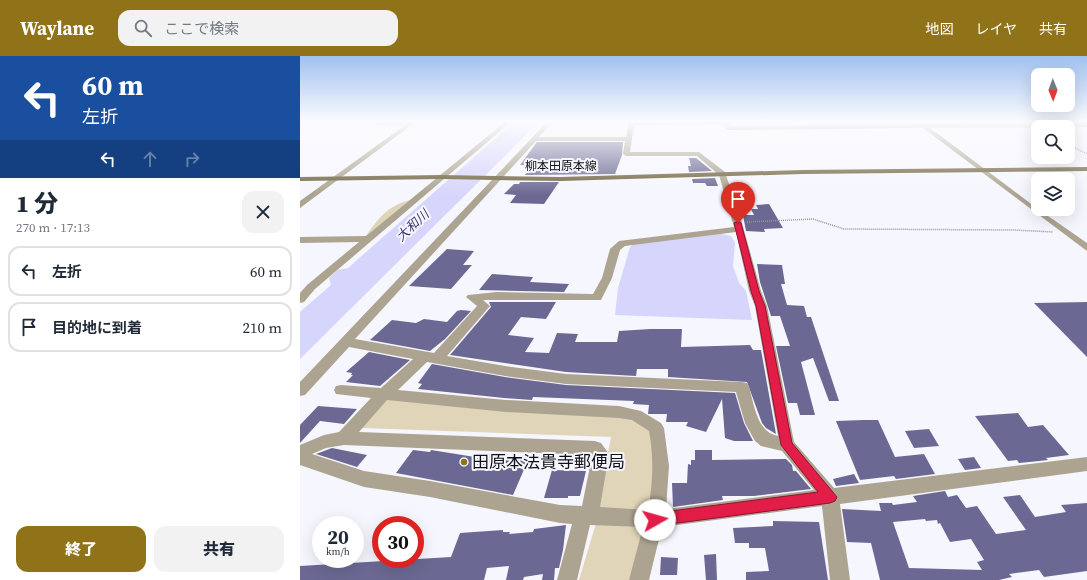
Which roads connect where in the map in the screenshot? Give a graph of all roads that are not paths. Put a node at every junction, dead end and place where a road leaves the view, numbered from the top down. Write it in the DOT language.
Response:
graph roads {
  1 [pos="379,146"];
  2 [pos="479,146"];
  3 [pos="527,146"];
  4 [pos="628,146"];
  5 [pos="951,146"];
  6 [pos="1087,169"];
  7 [pos="984,170"];
  8 [pos="722,174"];
  9 [pos="443,177"];
  10 [pos="336,178"];
  11 [pos="498,178"];
  12 [pos="300,179"];
  13 [pos="300,205"];
  14 [pos="739,226"];
  15 [pos="368,239"];
  16 [pos="300,240"];
  17 [pos="1087,248"];
  18 [pos="300,300"];
  19 [pos="345,342"];
  20 [pos="431,357"];
  21 [pos="341,390"];
  22 [pos="300,391"];
  23 [pos="384,394"];
  24 [pos="344,438"];
  25 [pos="787,445"];
  26 [pos="300,452"];
  27 [pos="300,458"];
  28 [pos="1087,464"];
  29 [pos="830,497"];
  30 [pos="586,515"];
  31 [pos="655,520"];
  32 [pos="566,580"];
  33 [pos="639,580"];
  34 [pos="840,580"];
  1 -- 10 [label="street"];
  2 -- 9 [label="street"];
  3 -- 11 [label="street"];
  4 -- 8 [label="street"];
  5 -- 7 [label="street"];
  6 -- 7 [label="main road, 柳本田原本線"];
  7 -- 8 [label="main road, 柳本田原本線"];
  7 -- 17 [label="street"];
  8 -- 11 [label="main road, 柳本田原本線"];
  8 -- 14 [label="street"];
  9 -- 10 [label="main road, 柳本田原本線"];
  9 -- 11 [label="main road, 柳本田原本線"];
  9 -- 15 [label="street"];
  10 -- 12 [label="main road, 柳本田原本線"];
  10 -- 13 [label="street"];
  11 -- 19 [label="street"];
  14 -- 20 [label="street"];
  14 -- 25 [label="street"];
  15 -- 16 [label="street"];
  15 -- 18 [label="street"];
  19 -- 20 [label="street"];
  19 -- 22 [label="street"];
  20 -- 23 [label="street"];
  20 -- 25 [label="street"];
  21 -- 23 [label="street"];
  23 -- 24 [label="street"];
  23 -- 31 [label="street"];
  24 -- 26 [label="street"];
  24 -- 30 [label="street"];
  25 -- 29 [label="street"];
  27 -- 30 [label="street"];
  28 -- 29 [label="street"];
  29 -- 31 [label="street"];
  29 -- 34 [label="street"];
  30 -- 31 [label="street"];
  30 -- 32 [label="street"];
  31 -- 33 [label="street"];
}
